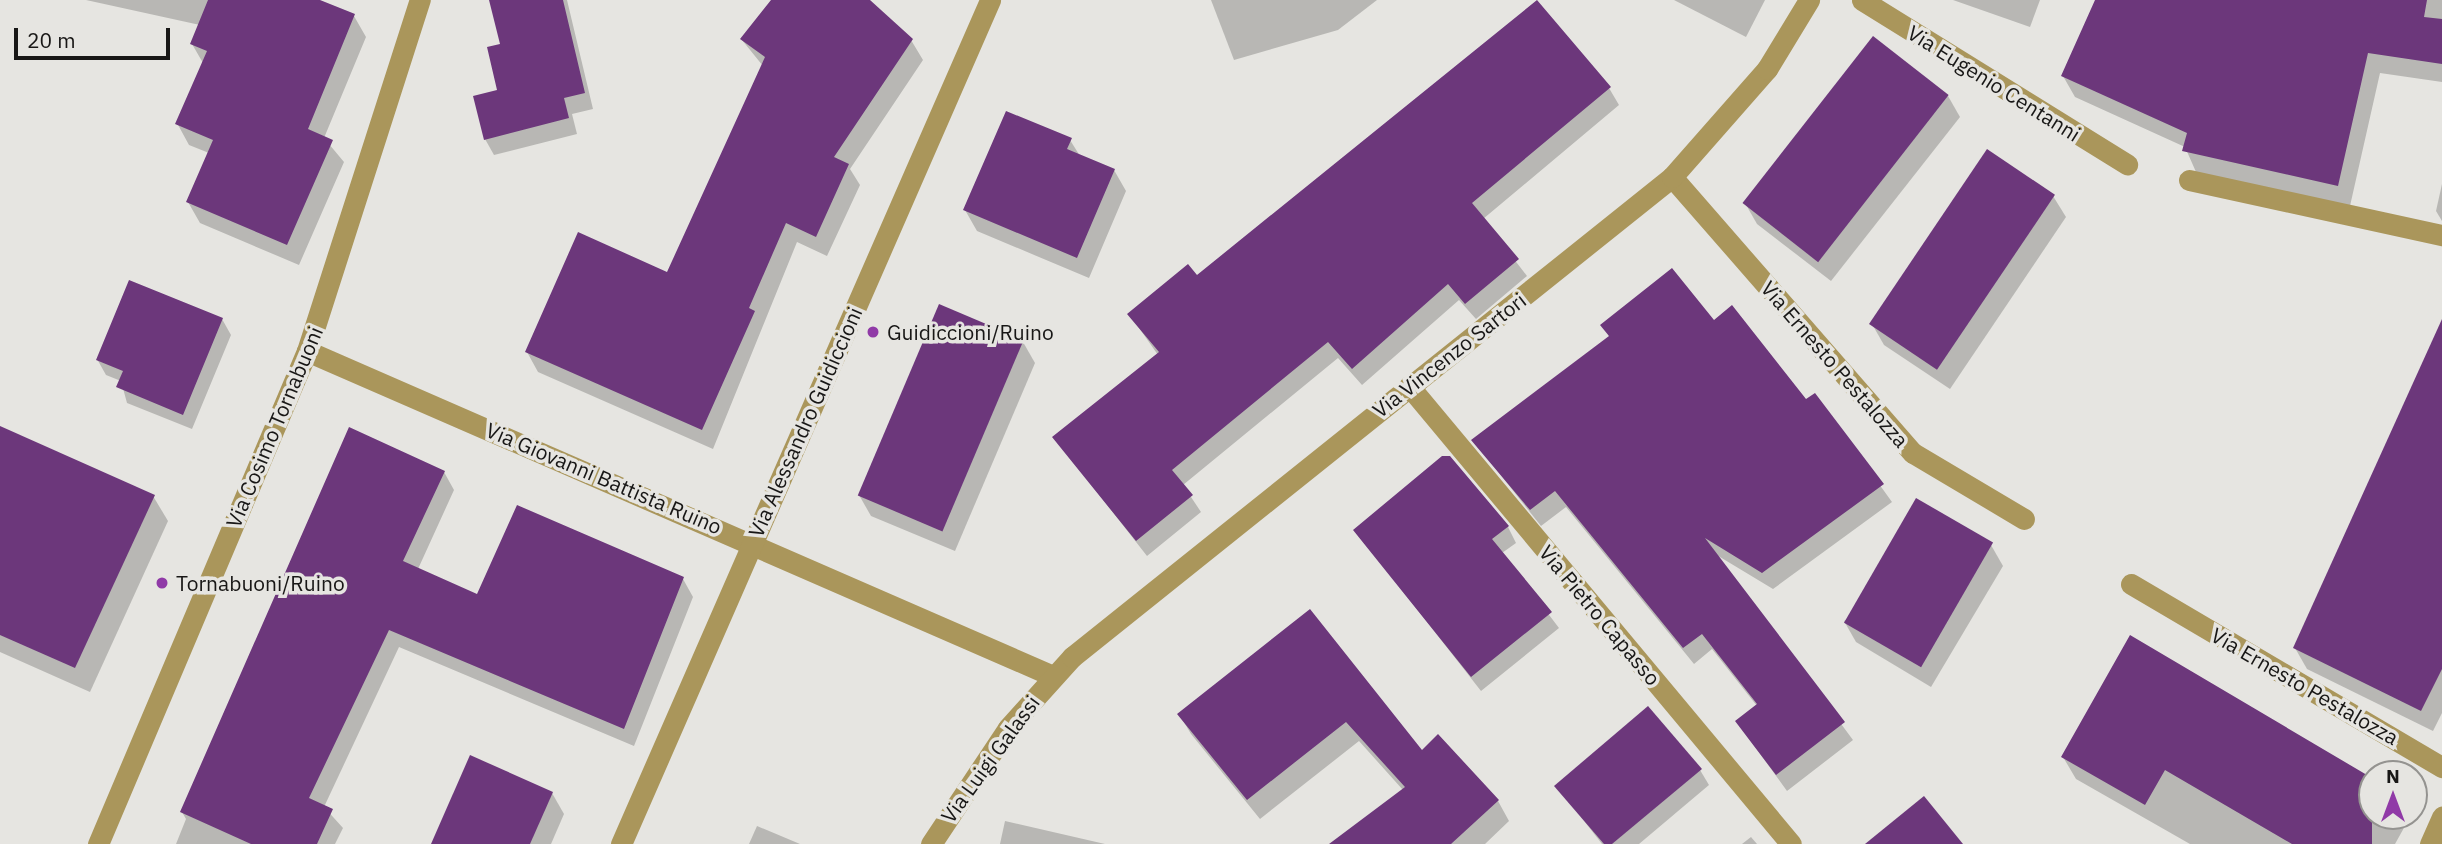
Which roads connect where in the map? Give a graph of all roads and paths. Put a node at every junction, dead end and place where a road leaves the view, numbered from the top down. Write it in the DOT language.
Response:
graph roads {
  1 [pos="420,0"];
  2 [pos="990,0"];
  3 [pos="1810,0"];
  4 [pos="1862,0"];
  5 [pos="2127,163"];
  6 [pos="1672,177"];
  7 [pos="2189,180"];
  8 [pos="2442,235"];
  9 [pos="307,351"];
  10 [pos="1409,386"];
  11 [pos="2024,519"];
  12 [pos="753,542"];
  13 [pos="2131,584"];
  14 [pos="1053,676"];
  15 [pos="2442,767"];
  16 [pos="2442,817"];
  17 [pos="98,844"];
  18 [pos="621,844"];
  19 [pos="931,844"];
  20 [pos="1790,844"];
  21 [pos="2430,844"];
  1 -- 9 [label="street, Via Cosimo Tornabuoni"];
  2 -- 12 [label="street, Via Alessandro Guidiccioni"];
  3 -- 6 [label="street, Via Vincenzo Sartori"];
  4 -- 5 [label="street, Via Eugenio Centanni"];
  6 -- 10 [label="street, Via Vincenzo Sartori"];
  6 -- 11 [label="street, Via Ernesto Pestalozza"];
  7 -- 8 [label="street"];
  9 -- 12 [label="street, Via Giovanni Battista Ruino"];
  9 -- 17 [label="street, Via Cosimo Tornabuoni"];
  10 -- 14 [label="street, Via Vincenzo Sartori"];
  10 -- 20 [label="street, Via Pietro Capasso"];
  12 -- 14 [label="street, Via Giovanni Battista Ruino"];
  12 -- 18 [label="street, Via Alessandro Guidiccioni"];
  13 -- 15 [label="street, Via Ernesto Pestalozza"];
  14 -- 19 [label="street, Via Luigi Galassi"];
  16 -- 21 [label="street"];
}
